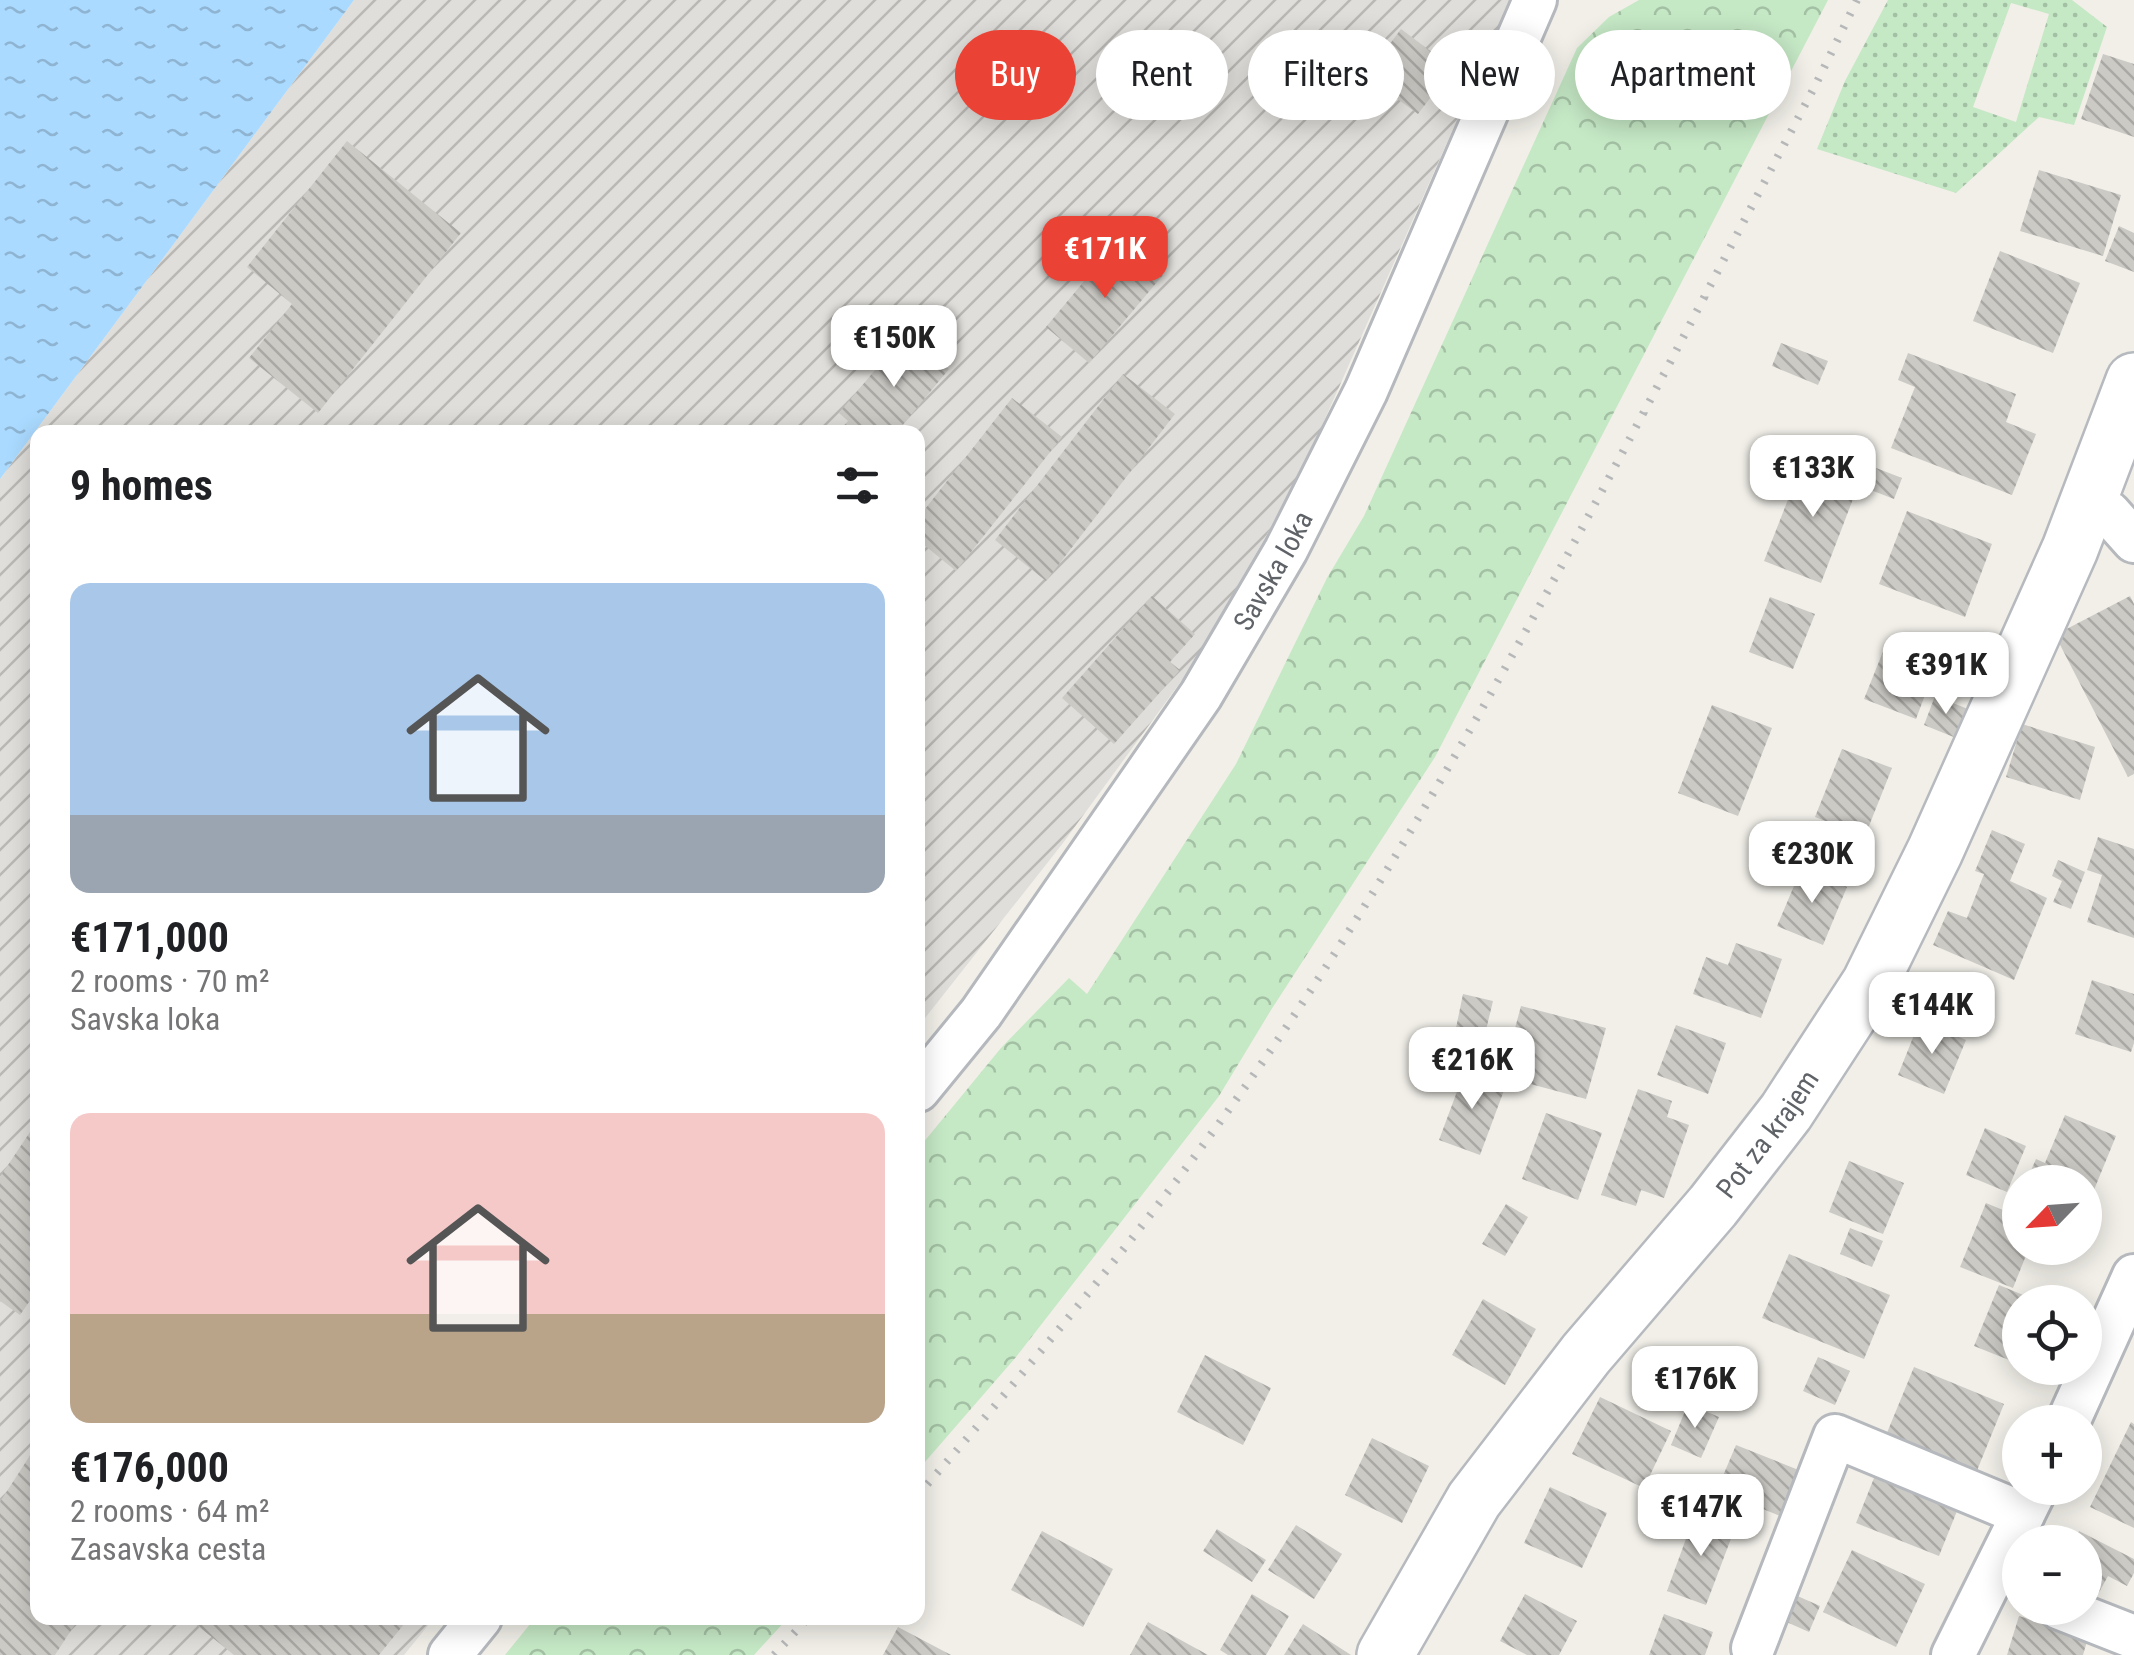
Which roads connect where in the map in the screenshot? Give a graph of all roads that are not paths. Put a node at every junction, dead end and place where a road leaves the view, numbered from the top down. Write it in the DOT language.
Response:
graph roads {
  1 [pos="1535,0"];
  2 [pos="2134,381"];
  3 [pos="2087,504"];
  4 [pos="2134,541"];
  5 [pos="925,1082"];
  6 [pos="2134,1276"];
  7 [pos="2076,1405"];
  8 [pos="2002,1491"];
  9 [pos="2002,1590"];
  10 [pos="474,1625"];
  11 [pos="2102,1625"];
  12 [pos="2134,1638"];
  13 [pos="1754,1648"];
  14 [pos="450,1655"];
  15 [pos="1385,1655"];
  16 [pos="1953,1655"];
  1 -- 5 [label="street, Savska loka"];
  2 -- 3 [label="street, Pot za krajem"];
  3 -- 4 [label="street"];
  3 -- 15 [label="street, Pot za krajem"];
  6 -- 7 [label="street"];
  8 -- 13 [label="street"];
  9 -- 16 [label="street"];
  10 -- 14 [label="street"];
  11 -- 12 [label="street"];
}
